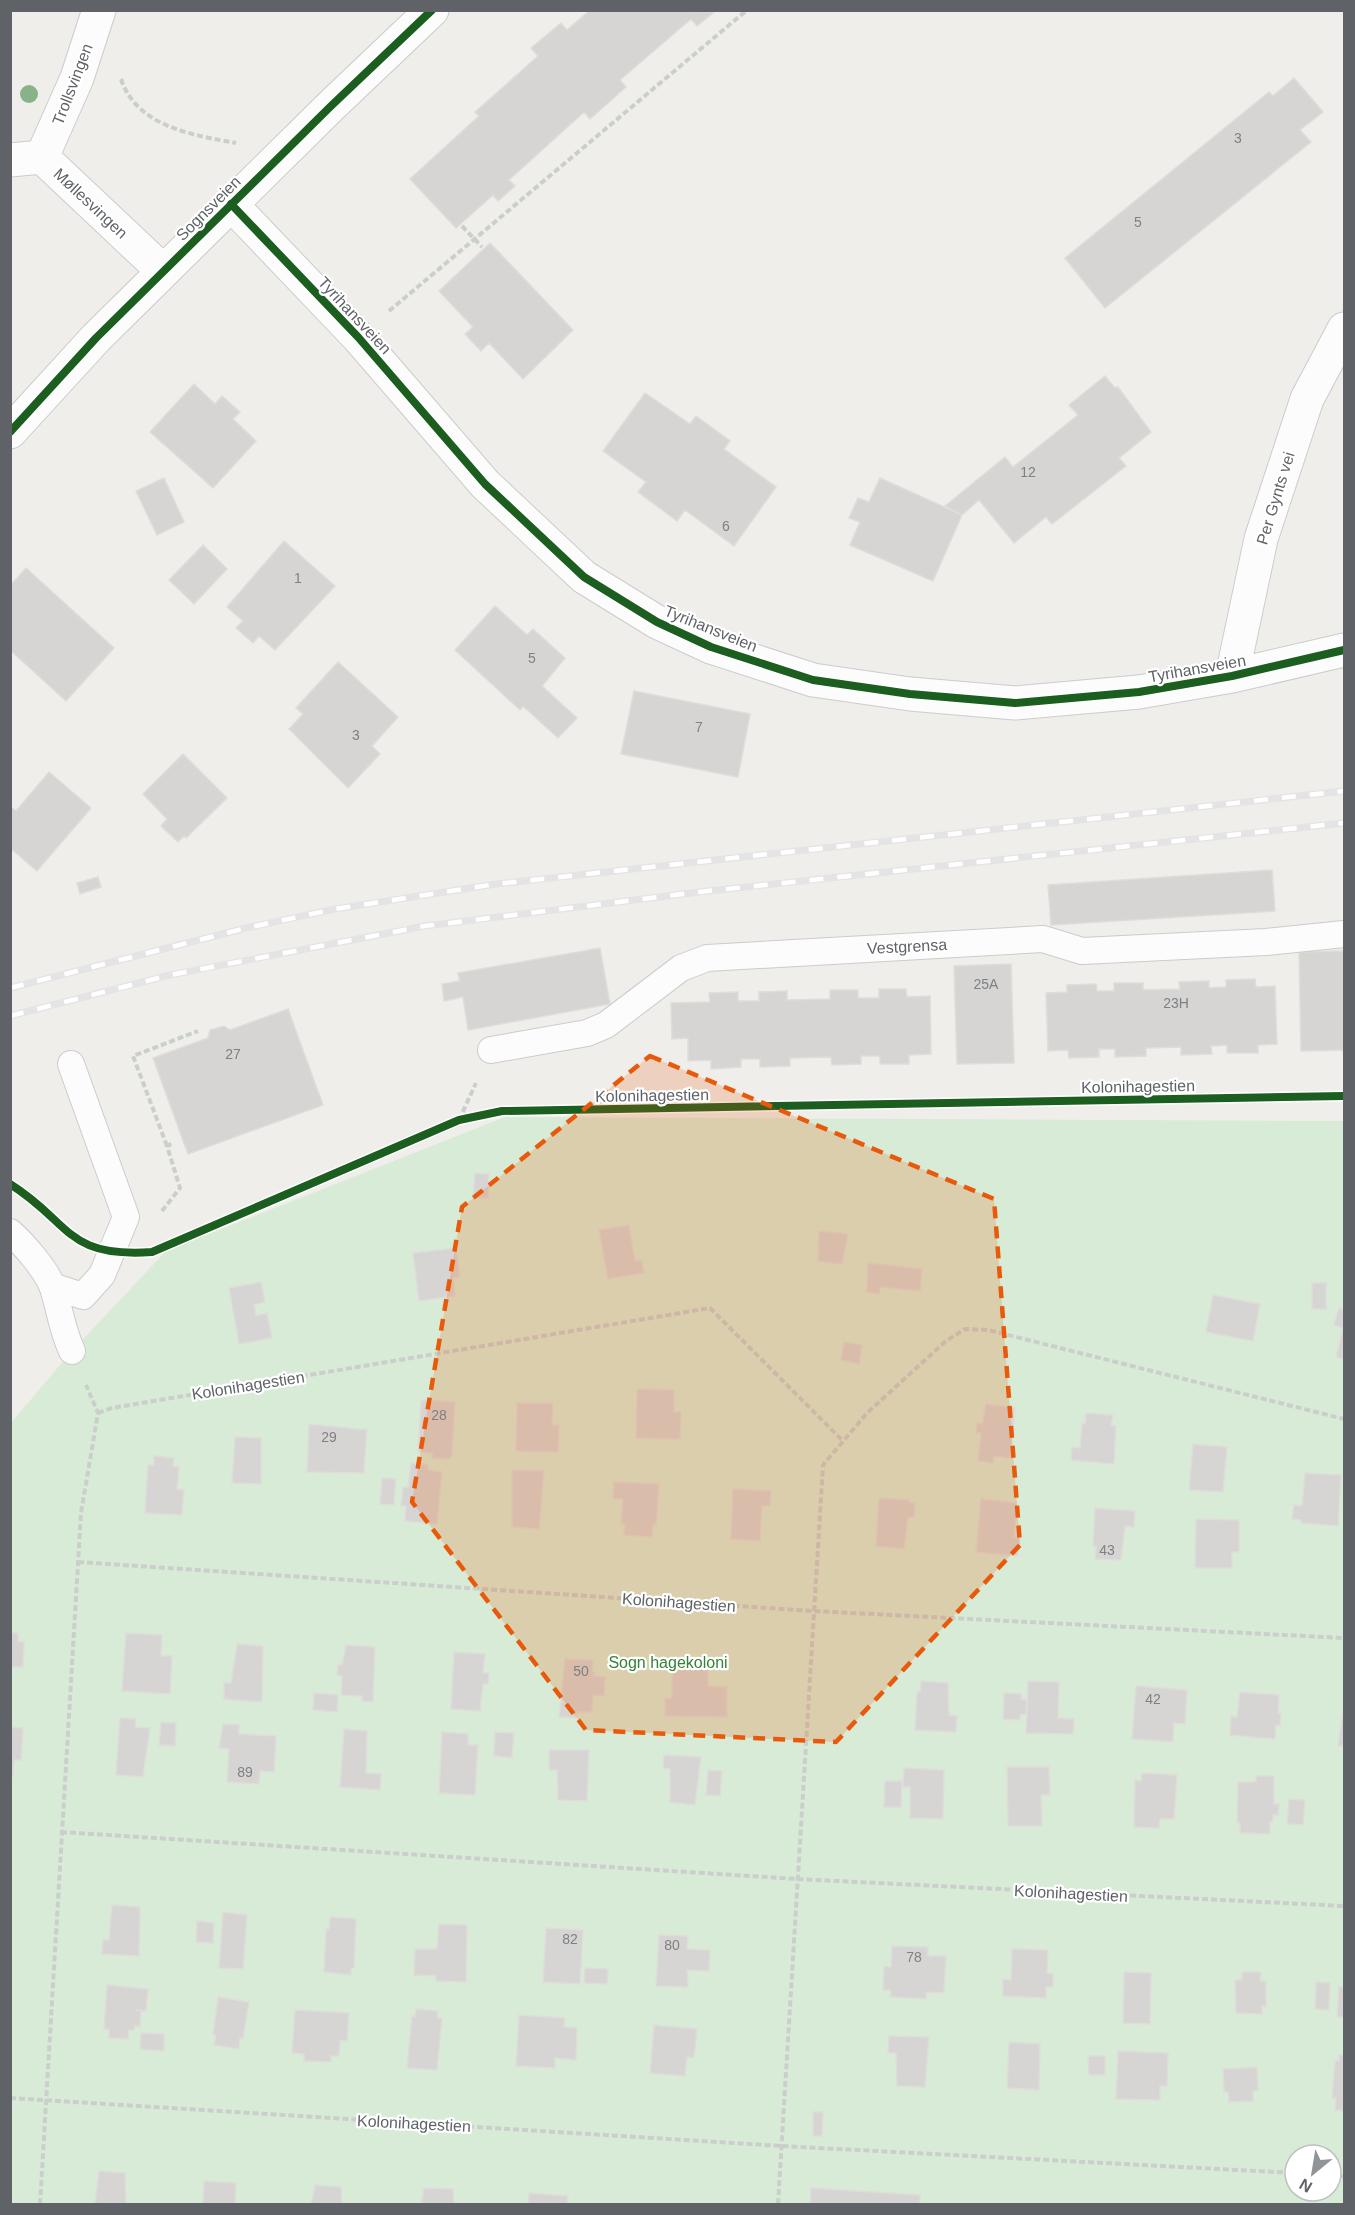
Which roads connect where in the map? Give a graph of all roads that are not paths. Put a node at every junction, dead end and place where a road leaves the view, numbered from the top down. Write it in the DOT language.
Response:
graph roads {
  1 [pos="99,10"];
  2 [pos="432,10"];
  3 [pos="26,159"];
  4 [pos="231,204"];
  5 [pos="163,271"];
  6 [pos="1344,329"];
  7 [pos="10,432"];
  8 [pos="1344,650"];
  9 [pos="1232,676"];
  10 [pos="1344,934"];
  11 [pos="491,1050"];
  12 [pos="71,1064"];
  13 [pos="10,1232"];
  14 [pos="52,1286"];
  15 [pos="72,1351"];
  1 -- 3 [label="street, Trollsvingen"];
  2 -- 4 [label="street, Sognsveien"];
  3 -- 5 [label="street, Møllesvingen"];
  4 -- 5 [label="street, Sognsveien"];
  4 -- 9 [label="street, Tyrihansveien"];
  5 -- 7 [label="street, Sognsveien"];
  6 -- 9 [label="street, Per Gynts vei"];
  8 -- 9 [label="street, Tyrihansveien"];
  10 -- 11 [label="lane, Vestgrensa"];
  12 -- 14 [label="lane"];
  13 -- 14 [label="lane"];
  14 -- 15 [label="lane"];
}
